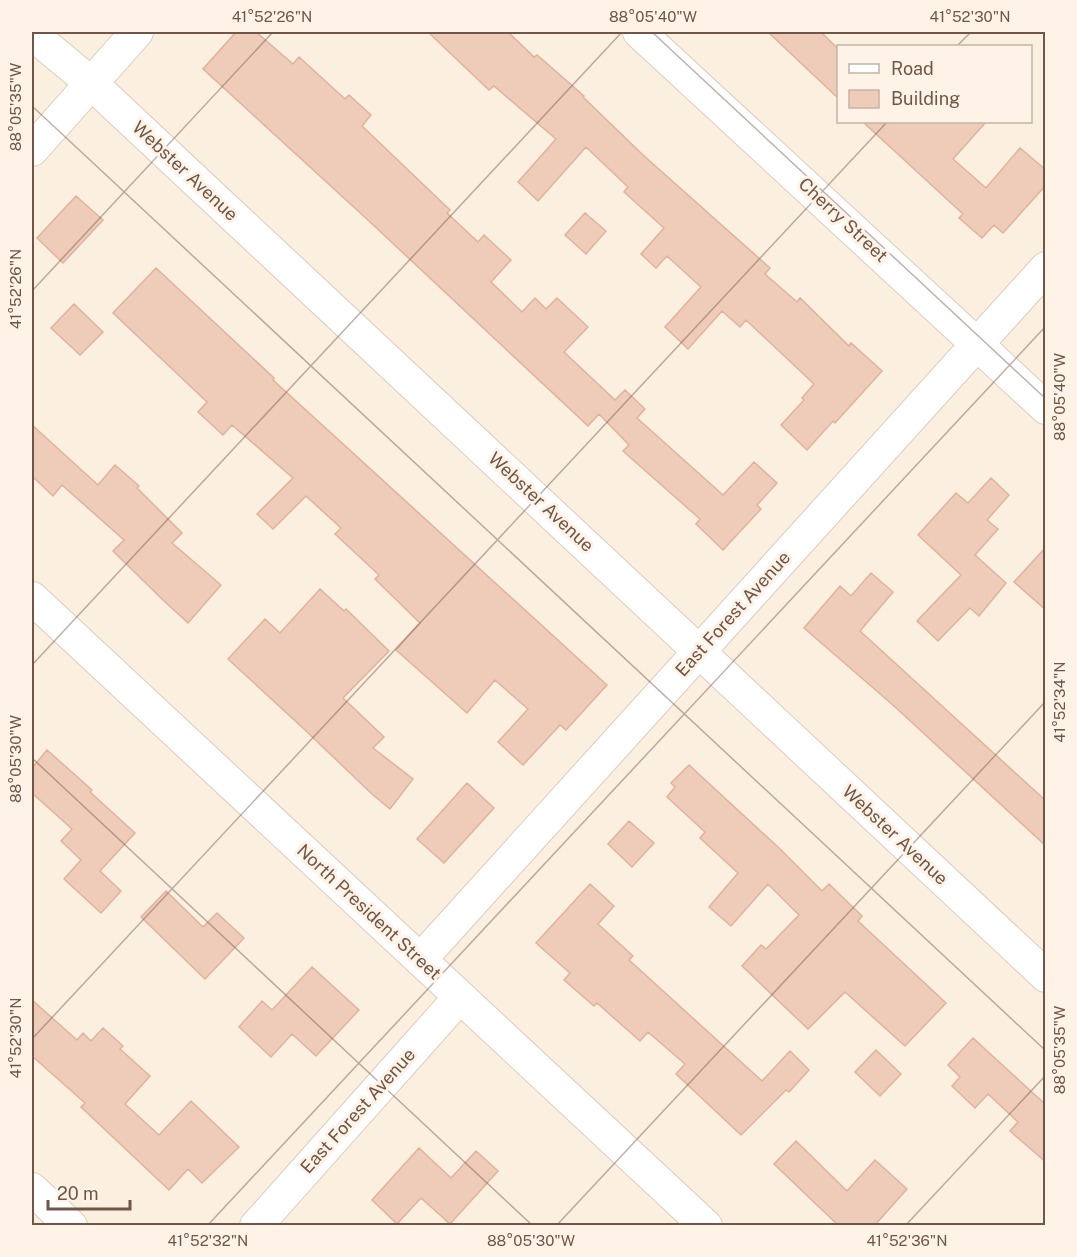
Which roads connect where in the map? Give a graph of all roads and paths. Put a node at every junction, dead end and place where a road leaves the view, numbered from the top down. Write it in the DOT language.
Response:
graph roads {
  1 [pos="137,32"];
  2 [pos="639,32"];
  3 [pos="32,33"];
  4 [pos="91,83"];
  5 [pos="32,150"];
  6 [pos="1046,268"];
  7 [pos="976,344"];
  8 [pos="1046,408"];
  9 [pos="32,598"];
  10 [pos="700,651"];
  11 [pos="420,960"];
  12 [pos="1046,976"];
  13 [pos="460,997"];
  14 [pos="32,1189"];
  15 [pos="71,1226"];
  16 [pos="256,1226"];
  17 [pos="706,1226"];
  1 -- 4 [label="street"];
  2 -- 7 [label="street, Cherry Street"];
  3 -- 4 [label="street, Webster Avenue"];
  4 -- 5 [label="street"];
  4 -- 10 [label="street, Webster Avenue"];
  6 -- 7 [label="street, East Forest Avenue"];
  7 -- 8 [label="street, Cherry Street"];
  7 -- 10 [label="street, East Forest Avenue"];
  9 -- 11 [label="street, North President Street"];
  10 -- 11 [label="street, East Forest Avenue"];
  10 -- 12 [label="street, Webster Avenue"];
  11 -- 13 [label="street, North President Street"];
  13 -- 16 [label="street, East Forest Avenue"];
  13 -- 17 [label="street, North President Street"];
  14 -- 15 [label="street"];
}
